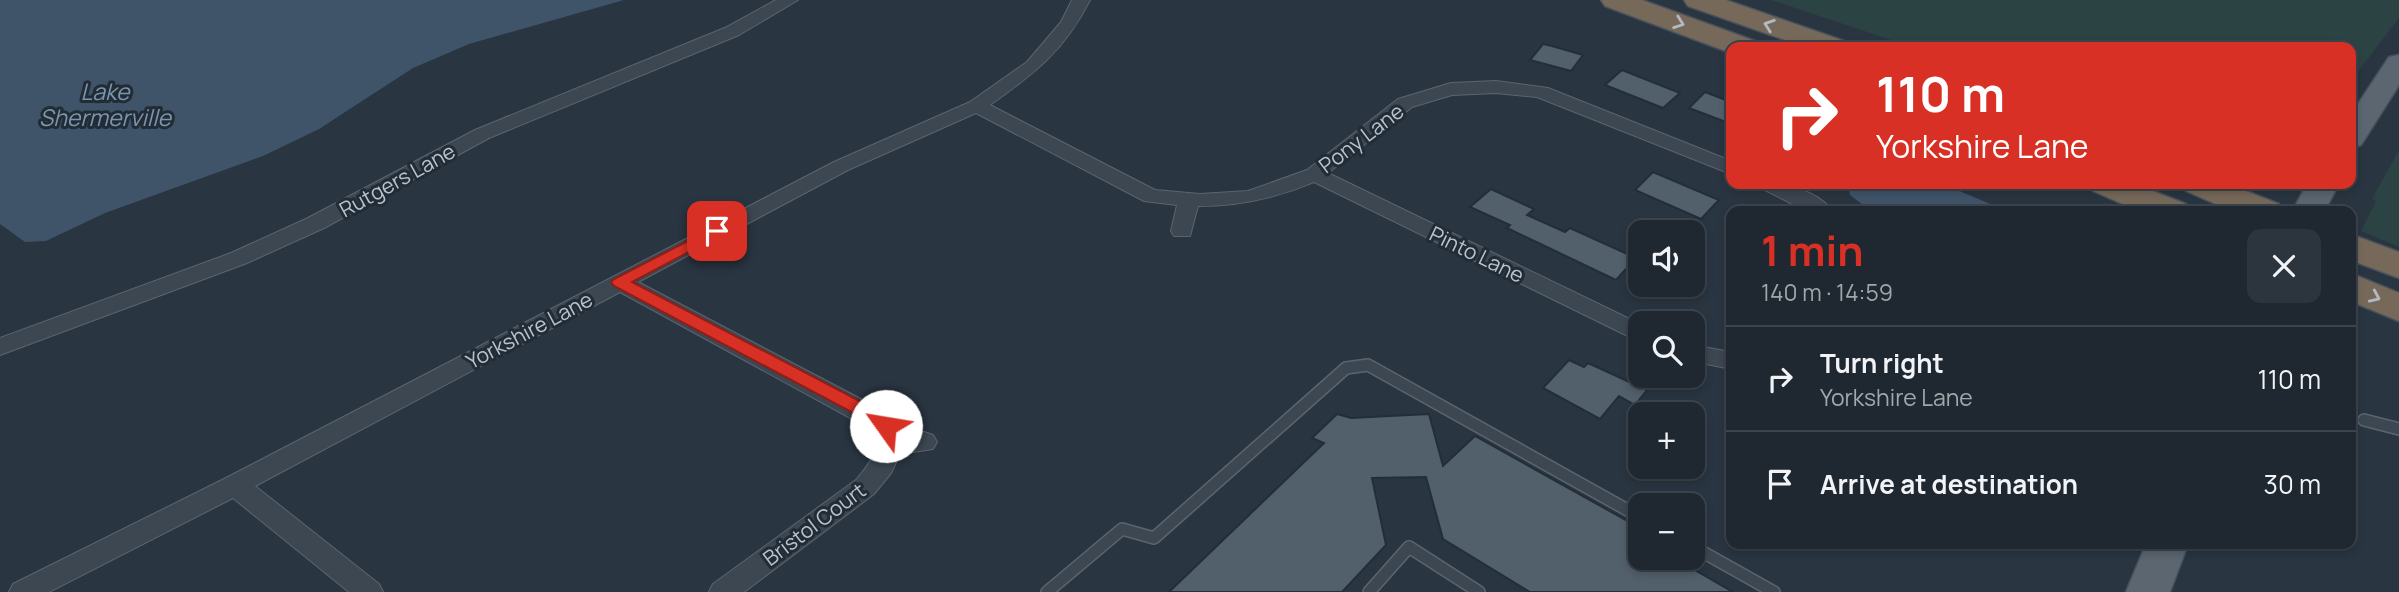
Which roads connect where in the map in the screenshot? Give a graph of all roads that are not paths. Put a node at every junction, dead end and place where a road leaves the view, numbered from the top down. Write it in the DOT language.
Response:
graph roads {
  1 [pos="789,0"];
  2 [pos="1082,0"];
  3 [pos="1615,0"];
  4 [pos="1698,0"];
  5 [pos="1730,42"];
  6 [pos="1819,42"];
  7 [pos="2399,63"];
  8 [pos="977,106"];
  9 [pos="2356,130"];
  10 [pos="1726,166"];
  11 [pos="1314,173"];
  12 [pos="1779,189"];
  13 [pos="2117,189"];
  14 [pos="2210,189"];
  15 [pos="1189,199"];
  16 [pos="1814,206"];
  17 [pos="2158,206"];
  18 [pos="2251,206"];
  19 [pos="1182,231"];
  20 [pos="2356,248"];
  21 [pos="2399,266"];
  22 [pos="619,282"];
  23 [pos="2356,289"];
  24 [pos="2399,308"];
  25 [pos="1628,328"];
  26 [pos="0,347"];
  27 [pos="1705,356"];
  28 [pos="1726,360"];
  29 [pos="2364,420"];
  30 [pos="2399,429"];
  31 [pos="924,442"];
  32 [pos="890,445"];
  33 [pos="235,485"];
  34 [pos="1628,510"];
  35 [pos="2164,549"];
  36 [pos="1705,553"];
  37 [pos="23,592"];
  38 [pos="369,592"];
  39 [pos="723,592"];
  40 [pos="1047,592"];
  41 [pos="1369,592"];
  42 [pos="1479,592"];
  43 [pos="1774,592"];
  44 [pos="2148,592"];
  1 -- 26 [label="street, Rutgers Lane"];
  2 -- 8 [label="street, Yorkshire Lane"];
  3 -- 5 [label="highway, one-way"];
  6 -- 4 [label="highway, one-way"];
  7 -- 9 [label="main road"];
  8 -- 15 [label="street, Pony Lane"];
  8 -- 22 [label="street, Yorkshire Lane"];
  10 -- 11 [label="street, Pony Lane"];
  11 -- 15 [label="street, Pony Lane"];
  11 -- 25 [label="street, Pinto Lane"];
  12 -- 16 [label="street"];
  13 -- 17 [label="highway"];
  14 -- 18 [label="highway"];
  15 -- 19 [label="street"];
  20 -- 21 [label="highway"];
  22 -- 32 [label="street"];
  22 -- 33 [label="street, Yorkshire Lane"];
  23 -- 24 [label="highway, one-way"];
  27 -- 28 [label="street"];
  29 -- 30 [label="lane"];
  31 -- 32 [label="street"];
  32 -- 39 [label="street, Bristol Court"];
  33 -- 37 [label="street, Yorkshire Lane"];
  33 -- 38 [label="street"];
  34 -- 40 [label="lane"];
  35 -- 44 [label="main road"];
  36 -- 43 [label="lane"];
  41 -- 42 [label="lane"];
}
